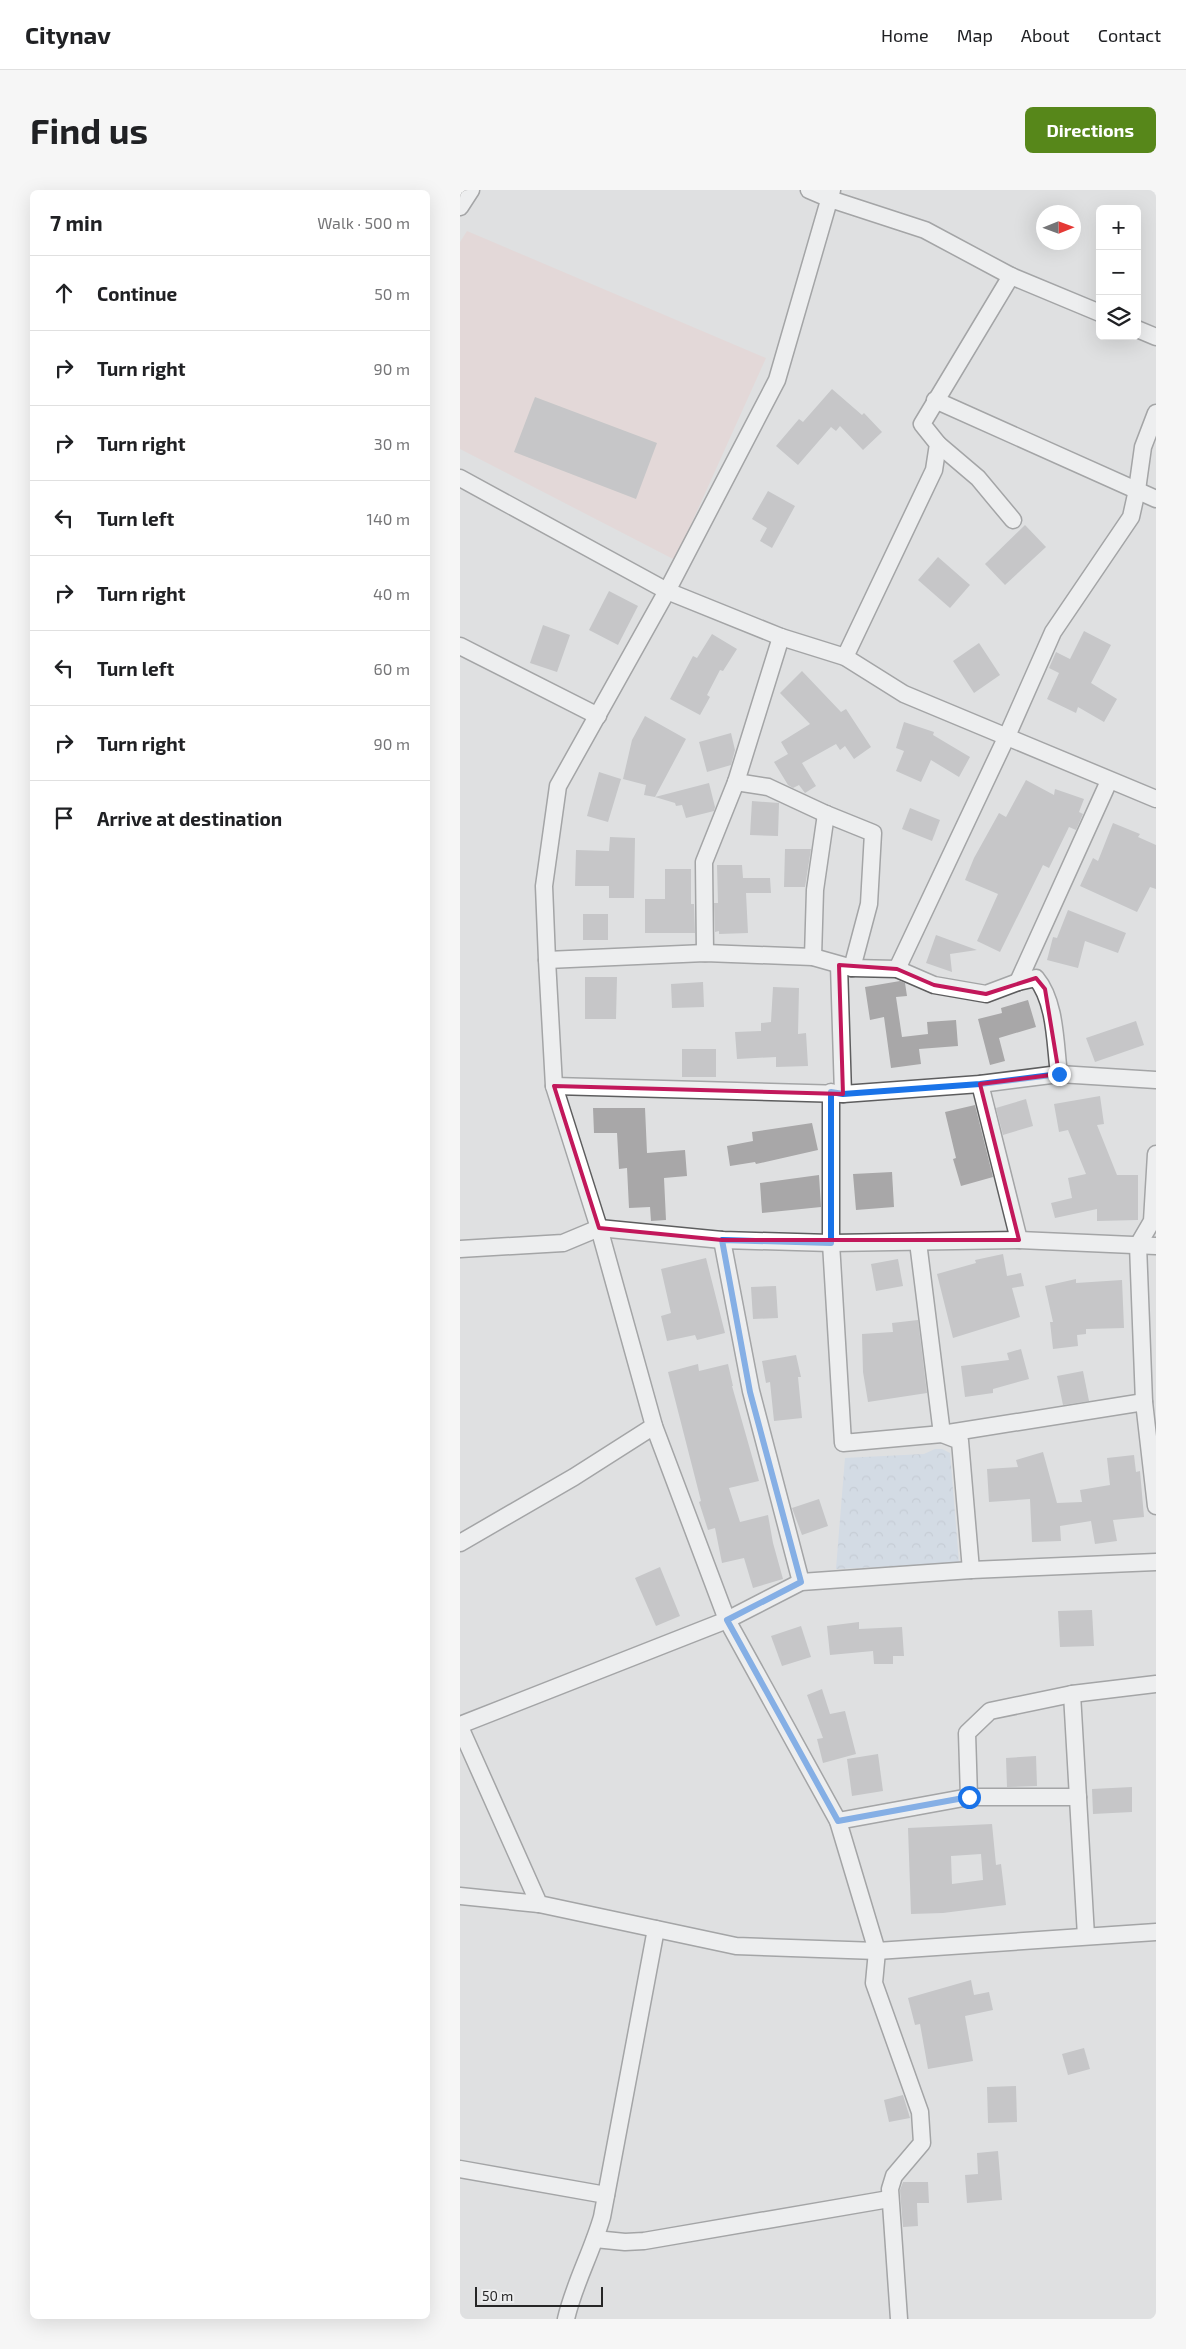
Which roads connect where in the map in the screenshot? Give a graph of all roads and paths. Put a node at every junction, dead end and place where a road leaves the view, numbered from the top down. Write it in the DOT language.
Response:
graph roads {
  1 [pos="471,190"];
  2 [pos="809,190"];
  3 [pos="831,195"];
  4 [pos="460,207"];
  5 [pos="1012,276"];
  6 [pos="1096,311"];
  7 [pos="1141,331"];
  8 [pos="1156,337"];
  9 [pos="935,400"];
  10 [pos="1156,414"];
  11 [pos="938,444"];
  12 [pos="460,478"];
  13 [pos="1138,490"];
  14 [pos="1156,499"];
  15 [pos="1014,520"];
  16 [pos="667,591"];
  17 [pos="781,637"];
  18 [pos="460,646"];
  19 [pos="845,657"];
  20 [pos="598,716"];
  21 [pos="1007,736"];
  22 [pos="1109,781"];
  23 [pos="736,782"];
  24 [pos="1156,799"];
  25 [pos="826,814"];
  26 [pos="705,953"];
  27 [pos="813,957"];
  28 [pos="547,960"];
  29 [pos="846,967"];
  30 [pos="897,969"];
  31 [pos="1018,982"];
  32 [pos="1059,1074"];
  33 [pos="1156,1080"];
  34 [pos="980,1084"];
  35 [pos="554,1086"];
  36 [pos="837,1093"];
  37 [pos="1156,1154"];
  38 [pos="599,1228"];
  39 [pos="722,1240"];
  40 [pos="1019,1240"];
  41 [pos="918,1242"];
  42 [pos="831,1243"];
  43 [pos="1138,1245"];
  44 [pos="1156,1246"];
  45 [pos="460,1249"];
  46 [pos="1144,1402"];
  47 [pos="654,1426"];
  48 [pos="942,1434"];
  49 [pos="1156,1506"];
  50 [pos="460,1543"];
  51 [pos="1156,1562"];
  52 [pos="971,1570"];
  53 [pos="801,1582"];
  54 [pos="727,1620"];
  55 [pos="1156,1684"];
  56 [pos="1072,1694"];
  57 [pos="460,1726"];
  58 [pos="969,1797"];
  59 [pos="1078,1797"];
  60 [pos="838,1821"];
  61 [pos="460,1896"];
  62 [pos="540,1904"];
  63 [pos="656,1928"];
  64 [pos="1156,1932"];
  65 [pos="1086,1936"];
  66 [pos="877,1951"];
  67 [pos="460,2169"];
  68 [pos="606,2195"];
  69 [pos="889,2199"];
  70 [pos="595,2239"];
  71 [pos="566,2319"];
  72 [pos="899,2319"];
  1 -- 4 [label="street"];
  2 -- 3 [label="street"];
  3 -- 5 [label="street"];
  3 -- 16 [label="street"];
  5 -- 6 [label="street"];
  5 -- 9 [label="street"];
  7 -- 8 [label="street"];
  9 -- 11 [label="street"];
  9 -- 13 [label="street"];
  10 -- 13 [label="street"];
  11 -- 15 [label="street"];
  11 -- 19 [label="street"];
  12 -- 16 [label="street"];
  13 -- 14 [label="street"];
  13 -- 21 [label="street"];
  16 -- 17 [label="street"];
  16 -- 20 [label="street"];
  17 -- 19 [label="street"];
  17 -- 23 [label="street"];
  18 -- 20 [label="street"];
  19 -- 21 [label="street"];
  20 -- 28 [label="street"];
  21 -- 22 [label="street"];
  21 -- 30 [label="street"];
  22 -- 24 [label="street"];
  22 -- 31 [label="street"];
  23 -- 25 [label="street"];
  23 -- 26 [label="street"];
  25 -- 27 [label="street"];
  25 -- 29 [label="street"];
  26 -- 27 [label="street"];
  26 -- 28 [label="street"];
  27 -- 29 [label="street"];
  28 -- 35 [label="street"];
  29 -- 30 [label="street"];
  29 -- 36 [label="street"];
  30 -- 31 [label="street"];
  31 -- 32 [label="street"];
  32 -- 33 [label="street"];
  32 -- 34 [label="street"];
  34 -- 36 [label="street"];
  34 -- 40 [label="street"];
  35 -- 36 [label="street"];
  35 -- 38 [label="street"];
  36 -- 42 [label="street"];
  37 -- 43 [label="street"];
  38 -- 39 [label="street"];
  38 -- 45 [label="street"];
  38 -- 47 [label="street"];
  39 -- 42 [label="street"];
  39 -- 53 [label="street"];
  40 -- 41 [label="street"];
  40 -- 43 [label="street"];
  41 -- 42 [label="street"];
  41 -- 48 [label="street"];
  42 -- 48 [label="street"];
  43 -- 44 [label="street"];
  43 -- 46 [label="street"];
  46 -- 48 [label="street"];
  46 -- 49 [label="street"];
  47 -- 50 [label="street"];
  47 -- 54 [label="street"];
  48 -- 52 [label="street"];
  51 -- 52 [label="street"];
  52 -- 53 [label="street"];
  53 -- 54 [label="street"];
  54 -- 57 [label="street"];
  54 -- 60 [label="street"];
  55 -- 56 [label="street"];
  56 -- 58 [label="street"];
  56 -- 59 [label="street"];
  57 -- 62 [label="street"];
  58 -- 59 [label="street"];
  58 -- 60 [label="street"];
  59 -- 65 [label="street"];
  60 -- 66 [label="street"];
  61 -- 62 [label="street"];
  62 -- 63 [label="street"];
  63 -- 66 [label="street"];
  63 -- 68 [label="street"];
  64 -- 65 [label="street"];
  65 -- 66 [label="street"];
  66 -- 69 [label="street"];
  67 -- 68 [label="street"];
  68 -- 70 [label="street"];
  69 -- 70 [label="street"];
  69 -- 72 [label="street"];
  70 -- 71 [label="street"];
}
